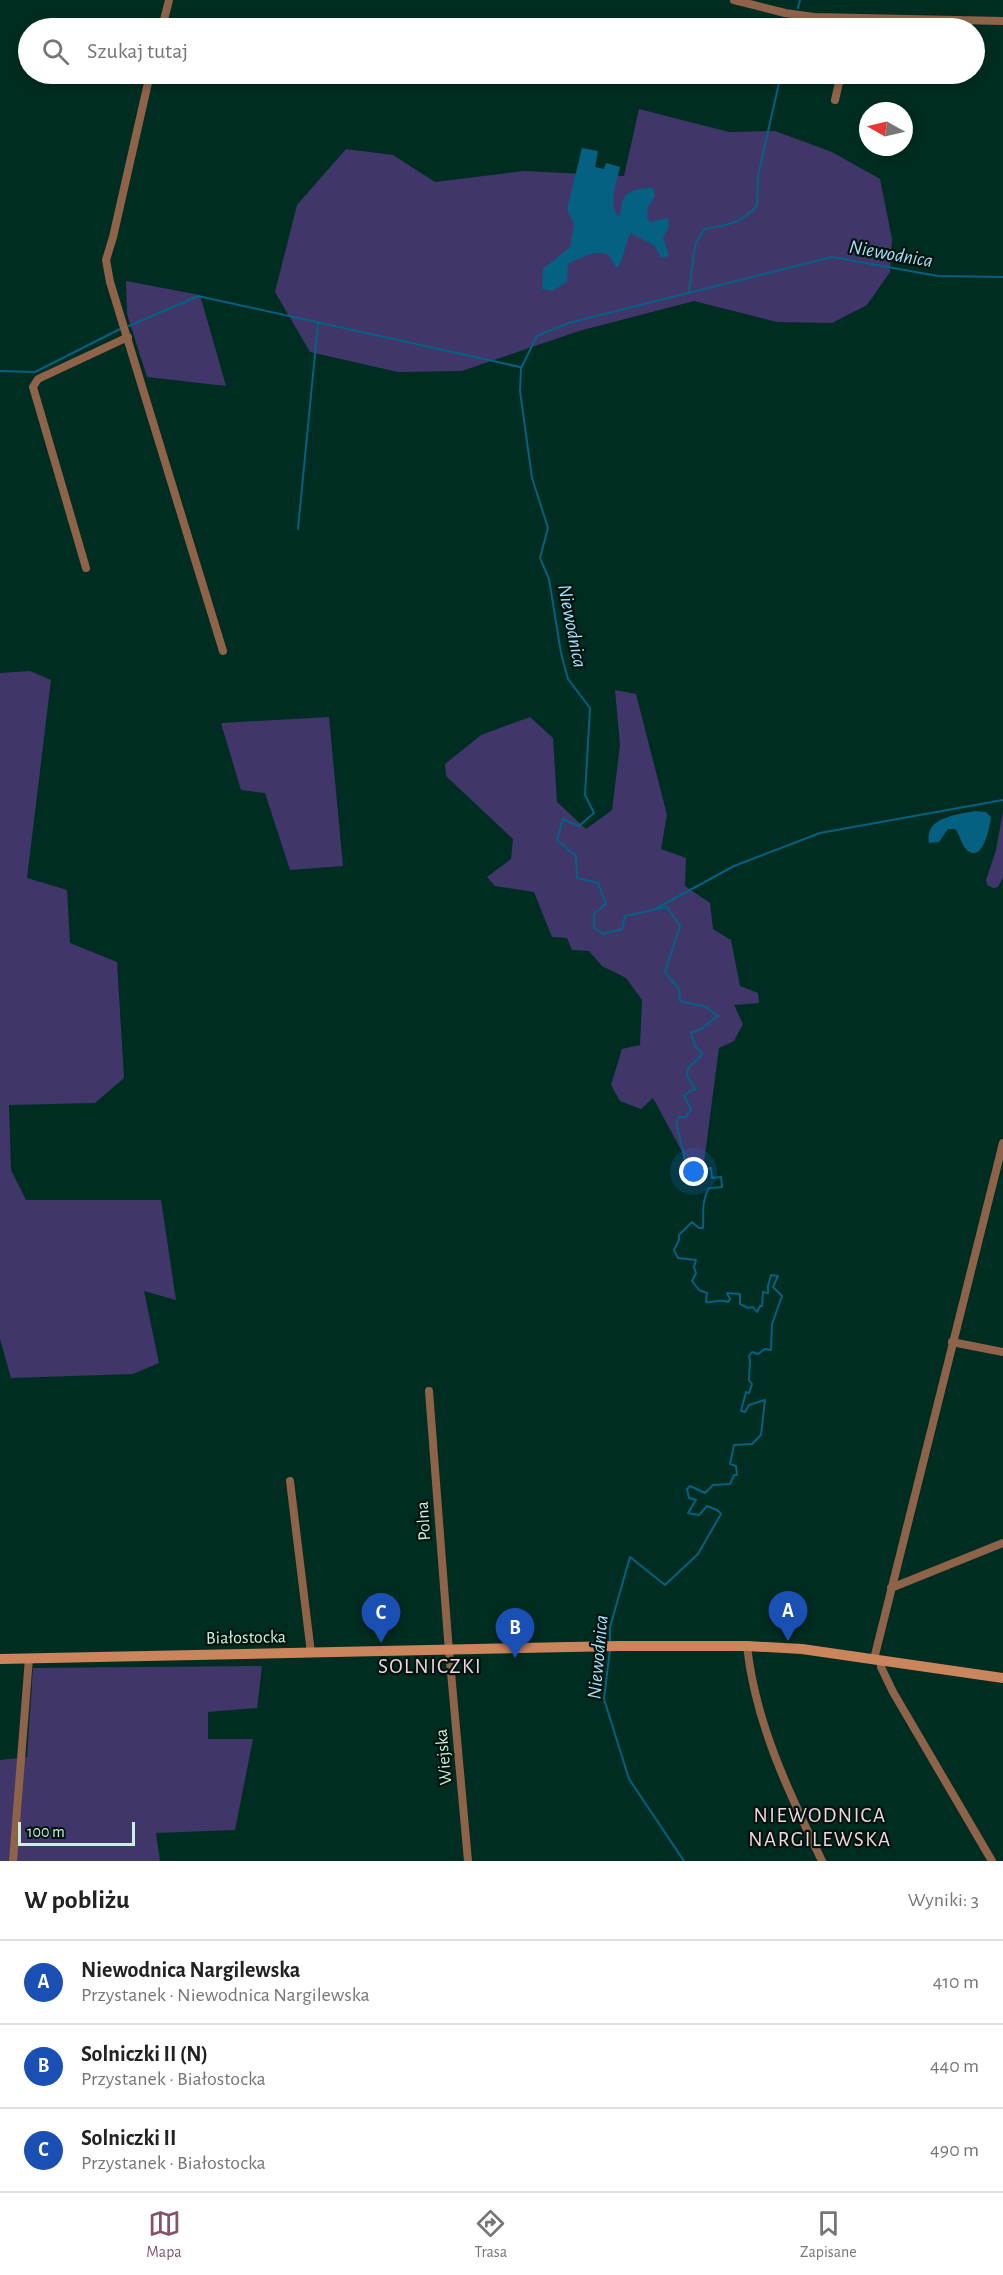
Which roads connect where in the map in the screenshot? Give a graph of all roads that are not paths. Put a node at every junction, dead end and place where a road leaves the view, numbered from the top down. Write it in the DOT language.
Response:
graph roads {
  1 [pos="169,0"];
  2 [pos="734,0"];
  3 [pos="164,18"];
  4 [pos="854,18"];
  5 [pos="985,21"];
  6 [pos="1003,21"];
  7 [pos="148,84"];
  8 [pos="839,84"];
  9 [pos="835,100"];
  10 [pos="128,337"];
  11 [pos="86,568"];
  12 [pos="223,651"];
  13 [pos="1003,1143"];
  14 [pos="952,1342"];
  15 [pos="1003,1352"];
  16 [pos="429,1391"];
  17 [pos="290,1480"];
  18 [pos="1003,1542"];
  19 [pos="891,1588"];
  20 [pos="747,1646"];
  21 [pos="450,1650"];
  22 [pos="311,1653"];
  23 [pos="29,1658"];
  24 [pos="0,1659"];
  25 [pos="878,1660"];
  26 [pos="1003,1678"];
  27 [pos="13,1861"];
  28 [pos="468,1861"];
  29 [pos="822,1861"];
  30 [pos="992,1861"];
  1 -- 3 [label="street"];
  2 -- 4 [label="street"];
  5 -- 6 [label="street"];
  7 -- 10 [label="street"];
  8 -- 9 [label="street"];
  10 -- 11 [label="street"];
  10 -- 12 [label="street"];
  13 -- 14 [label="street"];
  14 -- 15 [label="street"];
  14 -- 19 [label="street"];
  16 -- 21 [label="street, Polna"];
  17 -- 22 [label="street"];
  18 -- 19 [label="street"];
  19 -- 25 [label="street"];
  20 -- 21 [label="street, Białostocka"];
  20 -- 25 [label="street, Białostocka"];
  20 -- 29 [label="street"];
  21 -- 22 [label="street, Białostocka"];
  21 -- 28 [label="street, Wiejska"];
  22 -- 23 [label="street, Białostocka"];
  23 -- 24 [label="street, Białostocka"];
  23 -- 27 [label="street"];
  25 -- 26 [label="street, Białostocka"];
  25 -- 30 [label="street"];
}
